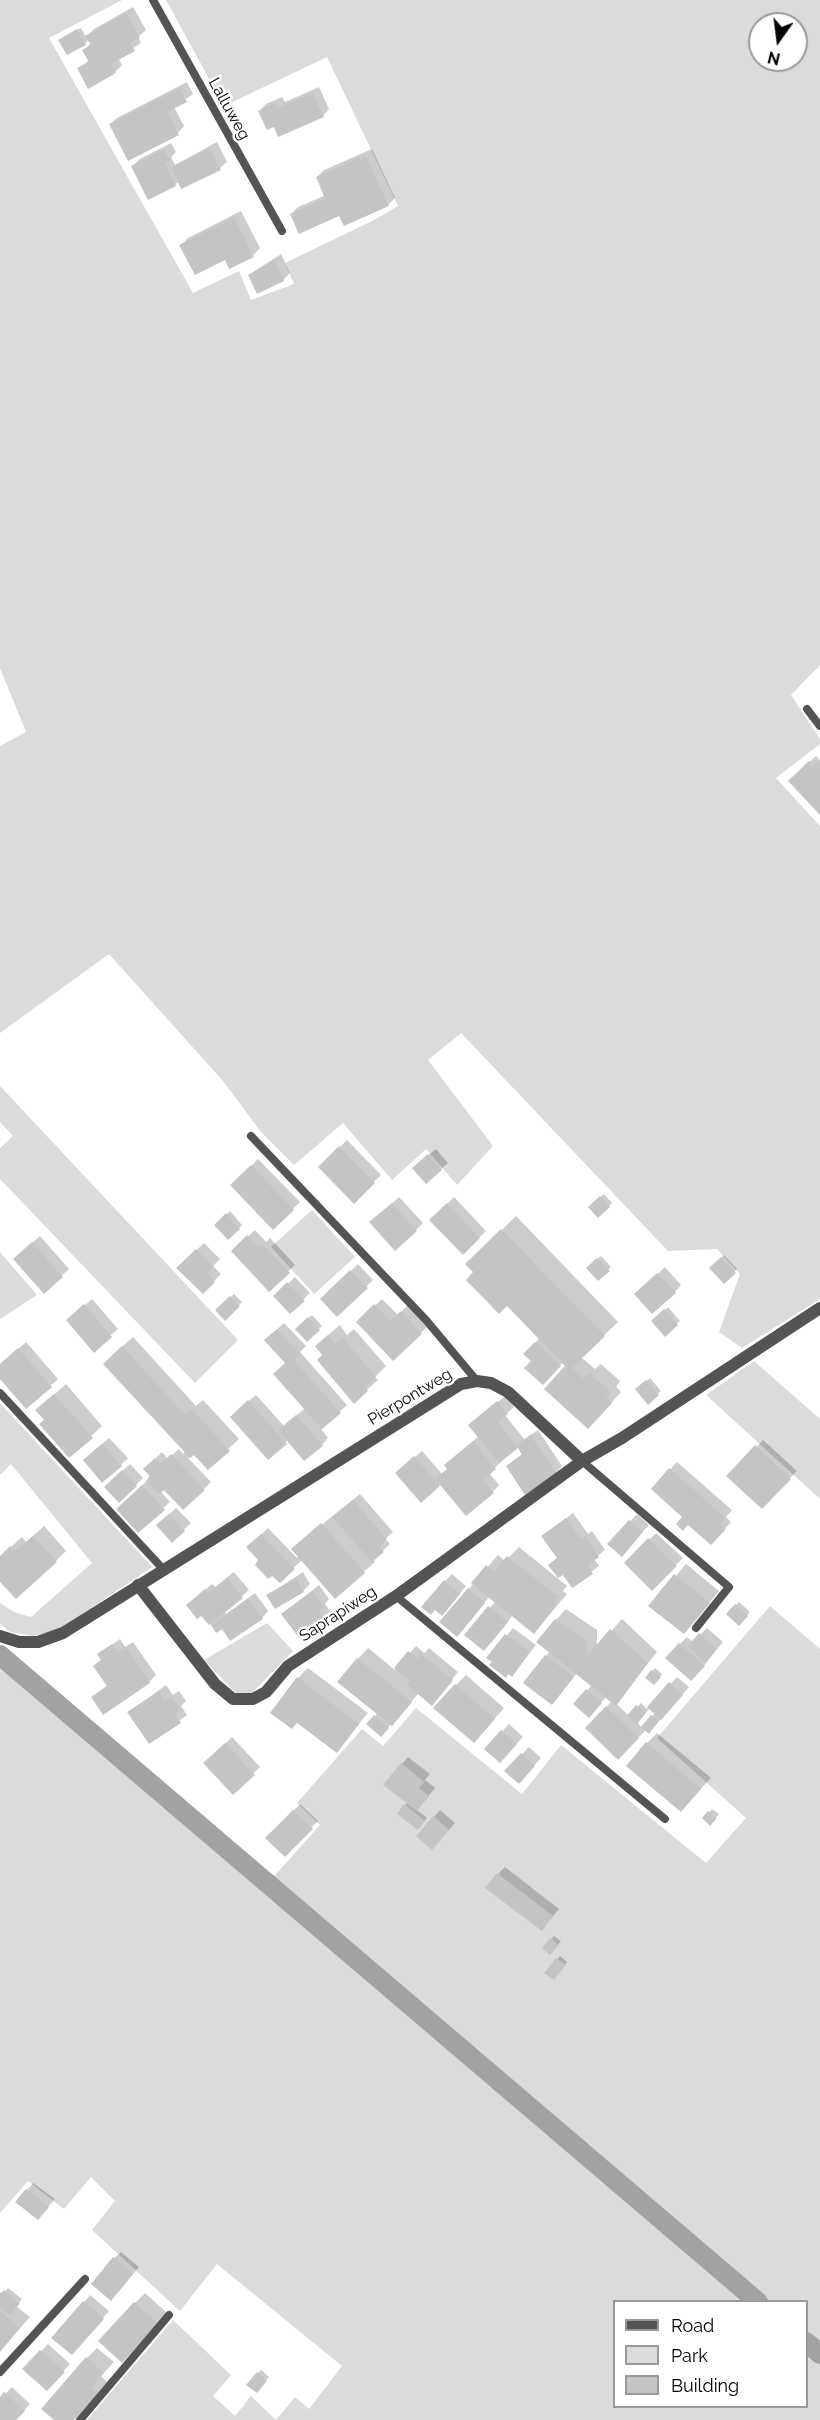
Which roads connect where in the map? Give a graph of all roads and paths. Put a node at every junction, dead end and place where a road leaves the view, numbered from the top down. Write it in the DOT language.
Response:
graph roads {
  1 [pos="153,0"];
  2 [pos="282,231"];
  3 [pos="807,710"];
  4 [pos="820,726"];
  5 [pos="250,1136"];
  6 [pos="820,1308"];
  7 [pos="477,1381"];
  8 [pos="0,1393"];
  9 [pos="582,1461"];
  10 [pos="163,1569"];
  11 [pos="138,1585"];
  12 [pos="396,1596"];
  13 [pos="696,1628"];
  14 [pos="0,1636"];
  15 [pos="665,1819"];
  16 [pos="85,2279"];
  17 [pos="169,2315"];
  18 [pos="0,2372"];
  19 [pos="80,2420"];
  1 -- 2 [label="lane, Lalluweg"];
  3 -- 4 [label="lane"];
  5 -- 7 [label="lane"];
  6 -- 9 [label="street"];
  7 -- 9 [label="street, Pierpontweg"];
  7 -- 10 [label="street, Pierpontweg"];
  8 -- 10 [label="lane"];
  9 -- 12 [label="street, Saprapiweg"];
  9 -- 13 [label="lane"];
  10 -- 11 [label="street, Pierpontweg"];
  11 -- 12 [label="street, Saprapiweg"];
  11 -- 14 [label="street, Pierpontweg"];
  12 -- 15 [label="lane"];
  16 -- 18 [label="lane"];
  17 -- 19 [label="lane"];
}
